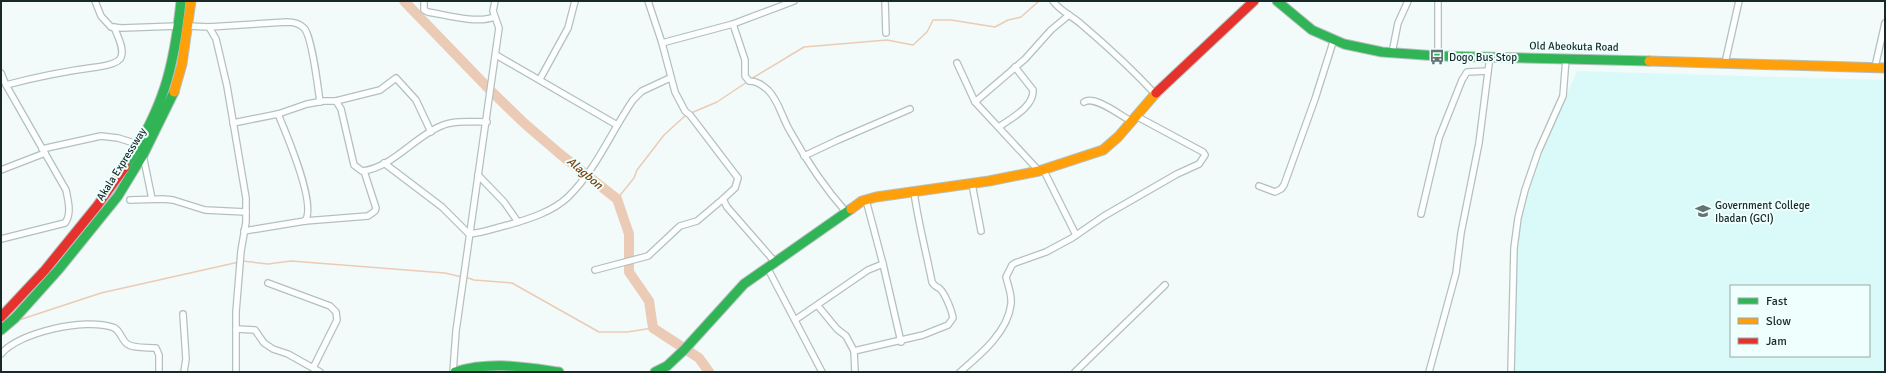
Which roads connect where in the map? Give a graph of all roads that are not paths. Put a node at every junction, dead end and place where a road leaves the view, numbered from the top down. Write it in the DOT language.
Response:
graph roads {
  1 [pos="96,1"];
  2 [pos="181,1"];
  3 [pos="190,1"];
  4 [pos="424,1"];
  5 [pos="495,1"];
  6 [pos="575,1"];
  7 [pos="648,1"];
  8 [pos="794,1"];
  9 [pos="886,1"];
  10 [pos="1053,1"];
  11 [pos="1254,1"];
  12 [pos="1261,1"];
  13 [pos="1277,1"];
  14 [pos="1408,1"];
  15 [pos="1438,1"];
  16 [pos="1739,1"];
  17 [pos="1069,15"];
  18 [pos="494,17"];
  19 [pos="1885,23"];
  20 [pos="733,24"];
  21 [pos="183,26"];
  22 [pos="114,27"];
  23 [pos="209,27"];
  24 [pos="886,33"];
  25 [pos="1334,39"];
  26 [pos="662,43"];
  27 [pos="1205,49"];
  28 [pos="1392,53"];
  29 [pos="496,55"];
  30 [pos="1438,56"];
  31 [pos="1490,56"];
  32 [pos="1566,58"];
  33 [pos="957,63"];
  34 [pos="1725,63"];
  35 [pos="1016,67"];
  36 [pos="1875,67"];
  37 [pos="1885,68"];
  38 [pos="1488,71"];
  39 [pos="1,73"];
  40 [pos="670,78"];
  41 [pos="540,79"];
  42 [pos="6,85"];
  43 [pos="1157,94"];
  44 [pos="336,101"];
  45 [pos="320,102"];
  46 [pos="975,102"];
  47 [pos="1084,102"];
  48 [pos="910,109"];
  49 [pos="278,114"];
  50 [pos="1133,119"];
  51 [pos="487,122"];
  52 [pos="233,123"];
  53 [pos="617,125"];
  54 [pos="999,127"];
  55 [pos="431,132"];
  56 [pos="131,142"];
  57 [pos="43,151"];
  58 [pos="143,155"];
  59 [pos="804,156"];
  60 [pos="384,162"];
  61 [pos="1,170"];
  62 [pos="1041,170"];
  63 [pos="364,171"];
  64 [pos="478,175"];
  65 [pos="972,184"];
  66 [pos="1259,186"];
  67 [pos="914,192"];
  68 [pos="152,199"];
  69 [pos="723,199"];
  70 [pos="130,200"];
  71 [pos="866,200"];
  72 [pos="246,212"];
  73 [pos="846,212"];
  74 [pos="1422,214"];
  75 [pos="305,221"];
  76 [pos="518,222"];
  77 [pos="244,231"];
  78 [pos="981,231"];
  79 [pos="469,234"];
  80 [pos="1076,235"];
  81 [pos="1,239"];
  82 [pos="775,262"];
  83 [pos="883,264"];
  84 [pos="767,267"];
  85 [pos="595,270"];
  86 [pos="268,283"];
  87 [pos="1165,285"];
  88 [pos="818,306"];
  89 [pos="184,314"];
  90 [pos="1,317"];
  91 [pos="796,320"];
  92 [pos="2,329"];
  93 [pos="236,329"];
  94 [pos="901,342"];
  95 [pos="854,351"];
  96 [pos="1,354"];
  97 [pos="313,368"];
  98 [pos="159,372"];
  99 [pos="184,372"];
  100 [pos="236,372"];
  101 [pos="320,372"];
  102 [pos="454,372"];
  103 [pos="559,372"];
  104 [pos="655,372"];
  105 [pos="822,372"];
  106 [pos="855,372"];
  107 [pos="960,372"];
  108 [pos="1075,372"];
  109 [pos="1429,372"];
  110 [pos="1511,372"];
  1 -- 22 [label="street"];
  2 -- 21 [label="main road, Akala Expressway"];
  3 -- 21 [label="main road, Akala Expressway"];
  4 -- 18 [label="street"];
  5 -- 18 [label="street"];
  6 -- 41 [label="street"];
  7 -- 26 [label="street"];
  8 -- 20 [label="street"];
  9 -- 24 [label="street"];
  10 -- 17 [label="street"];
  11 -- 27 [label="main road"];
  12 -- 27 [label="main road"];
  13 -- 25 [label="main road, Old Abeokuta Road"];
  14 -- 28 [label="street"];
  15 -- 30 [label="street"];
  16 -- 34 [label="street"];
  17 -- 35 [label="street"];
  17 -- 43 [label="street"];
  18 -- 29 [label="street"];
  19 -- 36 [label="street"];
  20 -- 26 [label="street"];
  20 -- 59 [label="street"];
  21 -- 22 [label="street"];
  21 -- 23 [label="street"];
  21 -- 58 [label="main road, Akala Expressway"];
  21 -- 90 [label="main road, Akala Expressway"];
  22 -- 42 [label="street"];
  23 -- 45 [label="street"];
  23 -- 52 [label="street"];
  25 -- 28 [label="main road, Old Abeokuta Road"];
  25 -- 66 [label="street"];
  26 -- 40 [label="street"];
  27 -- 43 [label="main road"];
  28 -- 30 [label="main road, Old Abeokuta Road"];
  29 -- 41 [label="street"];
  29 -- 51 [label="street"];
  30 -- 31 [label="main road, Old Abeokuta Road"];
  31 -- 32 [label="main road, Old Abeokuta Road"];
  31 -- 38 [label="street"];
  32 -- 34 [label="main road, Old Abeokuta Road"];
  32 -- 110 [label="street"];
  33 -- 46 [label="street"];
  34 -- 36 [label="main road, Old Abeokuta Road"];
  35 -- 46 [label="street"];
  35 -- 54 [label="street"];
  36 -- 37 [label="main road, Old Abeokuta Road"];
  38 -- 74 [label="street"];
  38 -- 109 [label="street"];
  39 -- 42 [label="street"];
  40 -- 53 [label="street"];
  40 -- 69 [label="street"];
  41 -- 53 [label="street"];
  42 -- 57 [label="street"];
  43 -- 50 [label="main road"];
  44 -- 45 [label="street"];
  44 -- 55 [label="street"];
  44 -- 63 [label="street"];
  45 -- 49 [label="street"];
  46 -- 54 [label="street"];
  47 -- 50 [label="street"];
  48 -- 59 [label="street"];
  49 -- 52 [label="street"];
  49 -- 75 [label="street"];
  50 -- 62 [label="main road"];
  50 -- 80 [label="street"];
  51 -- 55 [label="street"];
  51 -- 64 [label="street"];
  52 -- 72 [label="street"];
  53 -- 76 [label="street"];
  54 -- 62 [label="street"];
  55 -- 60 [label="street"];
  56 -- 57 [label="street"];
  57 -- 61 [label="street"];
  57 -- 81 [label="street"];
  58 -- 68 [label="street"];
  58 -- 92 [label="main road, Akala Expressway"];
  59 -- 73 [label="street"];
  60 -- 63 [label="street"];
  60 -- 79 [label="street"];
  62 -- 65 [label="main road"];
  62 -- 80 [label="street"];
  63 -- 75 [label="street"];
  64 -- 76 [label="street"];
  64 -- 79 [label="street"];
  65 -- 67 [label="main road"];
  65 -- 78 [label="street"];
  67 -- 71 [label="main road"];
  67 -- 94 [label="street"];
  68 -- 70 [label="street"];
  68 -- 72 [label="street"];
  69 -- 82 [label="street"];
  69 -- 85 [label="street"];
  71 -- 73 [label="main road"];
  71 -- 83 [label="street"];
  72 -- 77 [label="street"];
  73 -- 82 [label="main road"];
  75 -- 77 [label="street"];
  76 -- 79 [label="street"];
  77 -- 93 [label="street"];
  79 -- 102 [label="street"];
  80 -- 107 [label="street"];
  82 -- 84 [label="main road"];
  83 -- 88 [label="street"];
  83 -- 94 [label="street"];
  84 -- 91 [label="street"];
  84 -- 104 [label="main road"];
  86 -- 97 [label="street"];
  87 -- 108 [label="street"];
  88 -- 91 [label="street"];
  88 -- 95 [label="street"];
  89 -- 99 [label="street"];
  91 -- 105 [label="street"];
  93 -- 97 [label="street"];
  93 -- 100 [label="street"];
  94 -- 95 [label="street"];
  95 -- 106 [label="street"];
  96 -- 98 [label="street"];
  97 -- 101 [label="street"];
  102 -- 103 [label="main road"];
}
